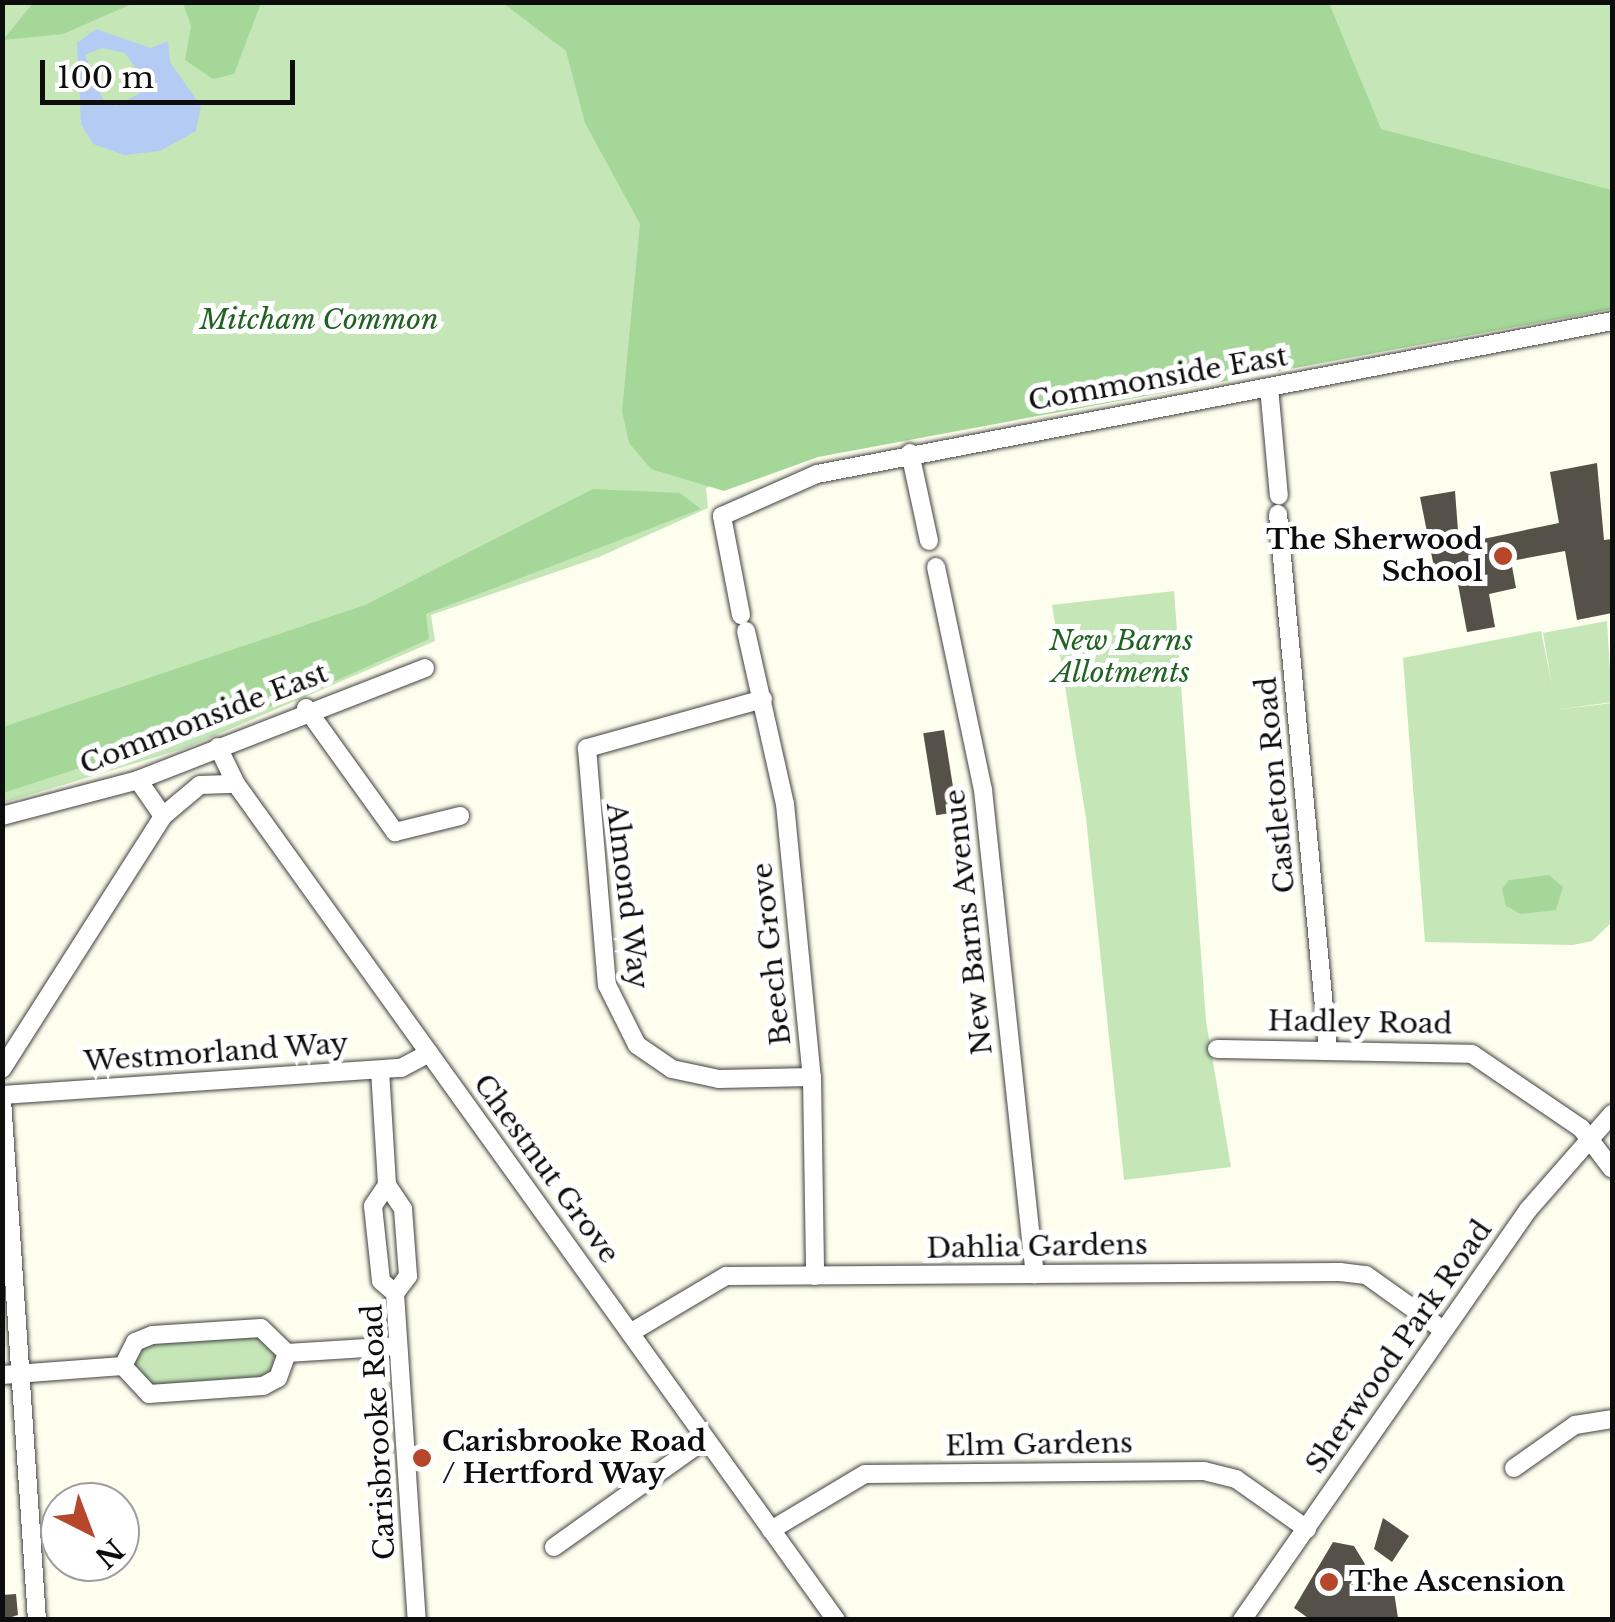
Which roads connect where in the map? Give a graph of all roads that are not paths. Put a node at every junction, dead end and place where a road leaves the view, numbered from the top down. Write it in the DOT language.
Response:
graph roads {
  1 [pos="1612,321"];
  2 [pos="1269,387"];
  3 [pos="910,453"];
  4 [pos="722,516"];
  5 [pos="929,540"];
  6 [pos="936,567"];
  7 [pos="425,668"];
  8 [pos="763,699"];
  9 [pos="306,708"];
  10 [pos="218,747"];
  11 [pos="138,780"];
  12 [pos="236,784"];
  13 [pos="2,816"];
  14 [pos="163,816"];
  15 [pos="460,816"];
  16 [pos="1218,1048"];
  17 [pos="1328,1050"];
  18 [pos="429,1053"];
  19 [pos="2,1070"];
  20 [pos="380,1070"];
  21 [pos="812,1077"];
  22 [pos="2,1098"];
  23 [pos="1612,1114"];
  24 [pos="1593,1141"];
  25 [pos="1612,1168"];
  26 [pos="386,1185"];
  27 [pos="1035,1274"];
  28 [pos="815,1276"];
  29 [pos="396,1293"];
  30 [pos="1443,1330"];
  31 [pos="630,1333"];
  32 [pos="398,1346"];
  33 [pos="287,1353"];
  34 [pos="122,1366"];
  35 [pos="11,1374"];
  36 [pos="1612,1419"];
  37 [pos="706,1439"];
  38 [pos="1514,1468"];
  39 [pos="1307,1529"];
  40 [pos="772,1530"];
  41 [pos="554,1547"];
  42 [pos="37,1620"];
  43 [pos="416,1620"];
  44 [pos="836,1620"];
  45 [pos="1242,1620"];
  1 -- 2 [label="street, Commonside East"];
  2 -- 3 [label="street, Commonside East"];
  2 -- 17 [label="street, Castleton Road"];
  3 -- 4 [label="street, Commonside East"];
  3 -- 5 [label="street"];
  4 -- 8 [label="street, Beech Grove"];
  6 -- 27 [label="street, New Barns Avenue"];
  7 -- 9 [label="street, Commonside East"];
  8 -- 21 [label="street, Beech Grove"];
  8 -- 21 [label="street, Almond Way"];
  9 -- 10 [label="street, Commonside East"];
  9 -- 15 [label="street"];
  10 -- 11 [label="street, Commonside East"];
  10 -- 12 [label="street, Chestnut Grove"];
  11 -- 13 [label="street, Commonside East"];
  11 -- 14 [label="street"];
  12 -- 14 [label="street"];
  12 -- 18 [label="street, Chestnut Grove"];
  14 -- 19 [label="street"];
  16 -- 17 [label="street, Hadley Road"];
  17 -- 24 [label="street, Hadley Road"];
  18 -- 20 [label="street, Westmorland Way"];
  18 -- 31 [label="street, Chestnut Grove"];
  20 -- 22 [label="street, Westmorland Way"];
  20 -- 26 [label="street, Carisbrooke Road"];
  21 -- 28 [label="street, Beech Grove"];
  22 -- 35 [label="street"];
  23 -- 24 [label="street, Sherwood Park Road"];
  24 -- 25 [label="street, Hadley Road"];
  24 -- 30 [label="street, Sherwood Park Road"];
  26 -- 29 [label="street, Carisbrooke Road"];
  26 -- 29 [label="street"];
  27 -- 28 [label="street, Dahlia Gardens"];
  27 -- 30 [label="street, Dahlia Gardens"];
  28 -- 31 [label="street, Dahlia Gardens"];
  29 -- 32 [label="street, Carisbrooke Road"];
  30 -- 39 [label="street, Sherwood Park Road"];
  31 -- 37 [label="street, Chestnut Grove"];
  32 -- 33 [label="street"];
  32 -- 43 [label="street, Carisbrooke Road"];
  33 -- 34 [label="street"];
  33 -- 34 [label="street"];
  34 -- 35 [label="street"];
  35 -- 42 [label="street"];
  36 -- 38 [label="street"];
  37 -- 40 [label="street, Chestnut Grove"];
  37 -- 41 [label="street"];
  39 -- 40 [label="street, Elm Gardens"];
  39 -- 45 [label="street, Sherwood Park Road"];
  40 -- 44 [label="street, Chestnut Grove"];
}
